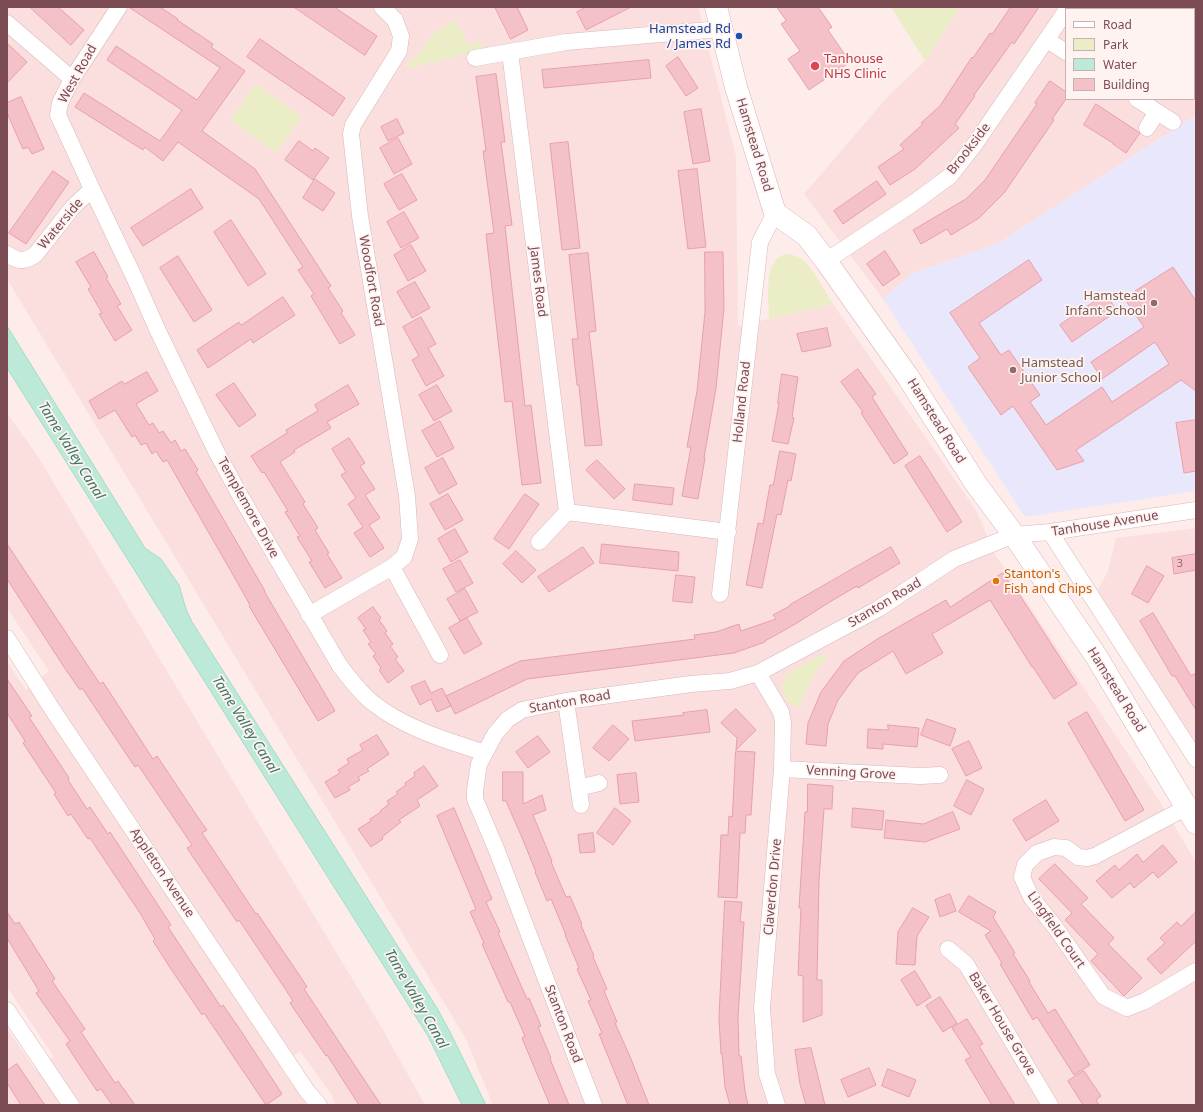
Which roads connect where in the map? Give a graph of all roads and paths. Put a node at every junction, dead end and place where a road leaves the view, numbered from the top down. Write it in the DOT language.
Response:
graph roads {
  1 [pos="119,7"];
  2 [pos="382,7"];
  3 [pos="716,7"];
  4 [pos="1065,12"];
  5 [pos="7,23"];
  6 [pos="721,29"];
  7 [pos="1047,40"];
  8 [pos="1065,51"];
  9 [pos="510,52"];
  10 [pos="475,58"];
  11 [pos="72,79"];
  12 [pos="1139,100"];
  13 [pos="1157,112"];
  14 [pos="1173,122"];
  15 [pos="1147,128"];
  16 [pos="92,189"];
  17 [pos="775,213"];
  18 [pos="7,254"];
  19 [pos="826,261"];
  20 [pos="1196,510"];
  21 [pos="567,512"];
  22 [pos="728,532"];
  23 [pos="1050,532"];
  24 [pos="1014,535"];
  25 [pos="539,542"];
  26 [pos="392,567"];
  27 [pos="720,594"];
  28 [pos="310,615"];
  29 [pos="7,638"];
  30 [pos="440,655"];
  31 [pos="758,673"];
  32 [pos="566,701"];
  33 [pos="485,753"];
  34 [pos="1196,759"];
  35 [pos="782,769"];
  36 [pos="940,775"];
  37 [pos="599,783"];
  38 [pos="579,788"];
  39 [pos="581,805"];
  40 [pos="1192,815"];
  41 [pos="948,949"];
  42 [pos="1196,971"];
  43 [pos="7,1010"];
  44 [pos="72,1105"];
  45 [pos="319,1105"];
  46 [pos="594,1105"];
  47 [pos="777,1105"];
  48 [pos="1050,1105"];
  1 -- 11 [label="street, West Road"];
  2 -- 26 [label="street, Woodfort Road"];
  3 -- 6 [label="main road, Hamstead Road"];
  4 -- 7 [label="street, Brookside"];
  5 -- 11 [label="street"];
  6 -- 9 [label="street"];
  6 -- 17 [label="main road, Hamstead Road"];
  7 -- 8 [label="street"];
  7 -- 19 [label="street, Brookside"];
  9 -- 10 [label="street"];
  9 -- 21 [label="street, James Road"];
  11 -- 16 [label="street, West Road"];
  12 -- 13 [label="street"];
  13 -- 14 [label="street"];
  13 -- 15 [label="street"];
  16 -- 18 [label="street, Waterside"];
  16 -- 28 [label="street, Templemore Drive"];
  17 -- 19 [label="main road, Hamstead Road"];
  17 -- 22 [label="street, Holland Road"];
  19 -- 24 [label="main road, Hamstead Road"];
  20 -- 23 [label="street, Tanhouse Avenue"];
  21 -- 22 [label="street"];
  21 -- 25 [label="street"];
  22 -- 27 [label="street, Holland Road"];
  23 -- 24 [label="street, Tanhouse Avenue"];
  23 -- 34 [label="street"];
  24 -- 31 [label="street, Stanton Road"];
  24 -- 40 [label="main road, Hamstead Road"];
  26 -- 28 [label="street, Woodfort Road"];
  26 -- 30 [label="street"];
  28 -- 33 [label="street, Templemore Drive"];
  29 -- 45 [label="street, Appleton Avenue"];
  31 -- 32 [label="street, Stanton Road"];
  31 -- 35 [label="street, Claverdon Drive"];
  32 -- 33 [label="street, Stanton Road"];
  32 -- 38 [label="street"];
  33 -- 46 [label="street, Stanton Road"];
  35 -- 36 [label="street, Venning Grove"];
  35 -- 47 [label="street, Claverdon Drive"];
  37 -- 38 [label="street"];
  38 -- 39 [label="street"];
  40 -- 42 [label="street, Lingfield Court"];
  41 -- 48 [label="street, Baker House Grove"];
  43 -- 44 [label="street"];
}
